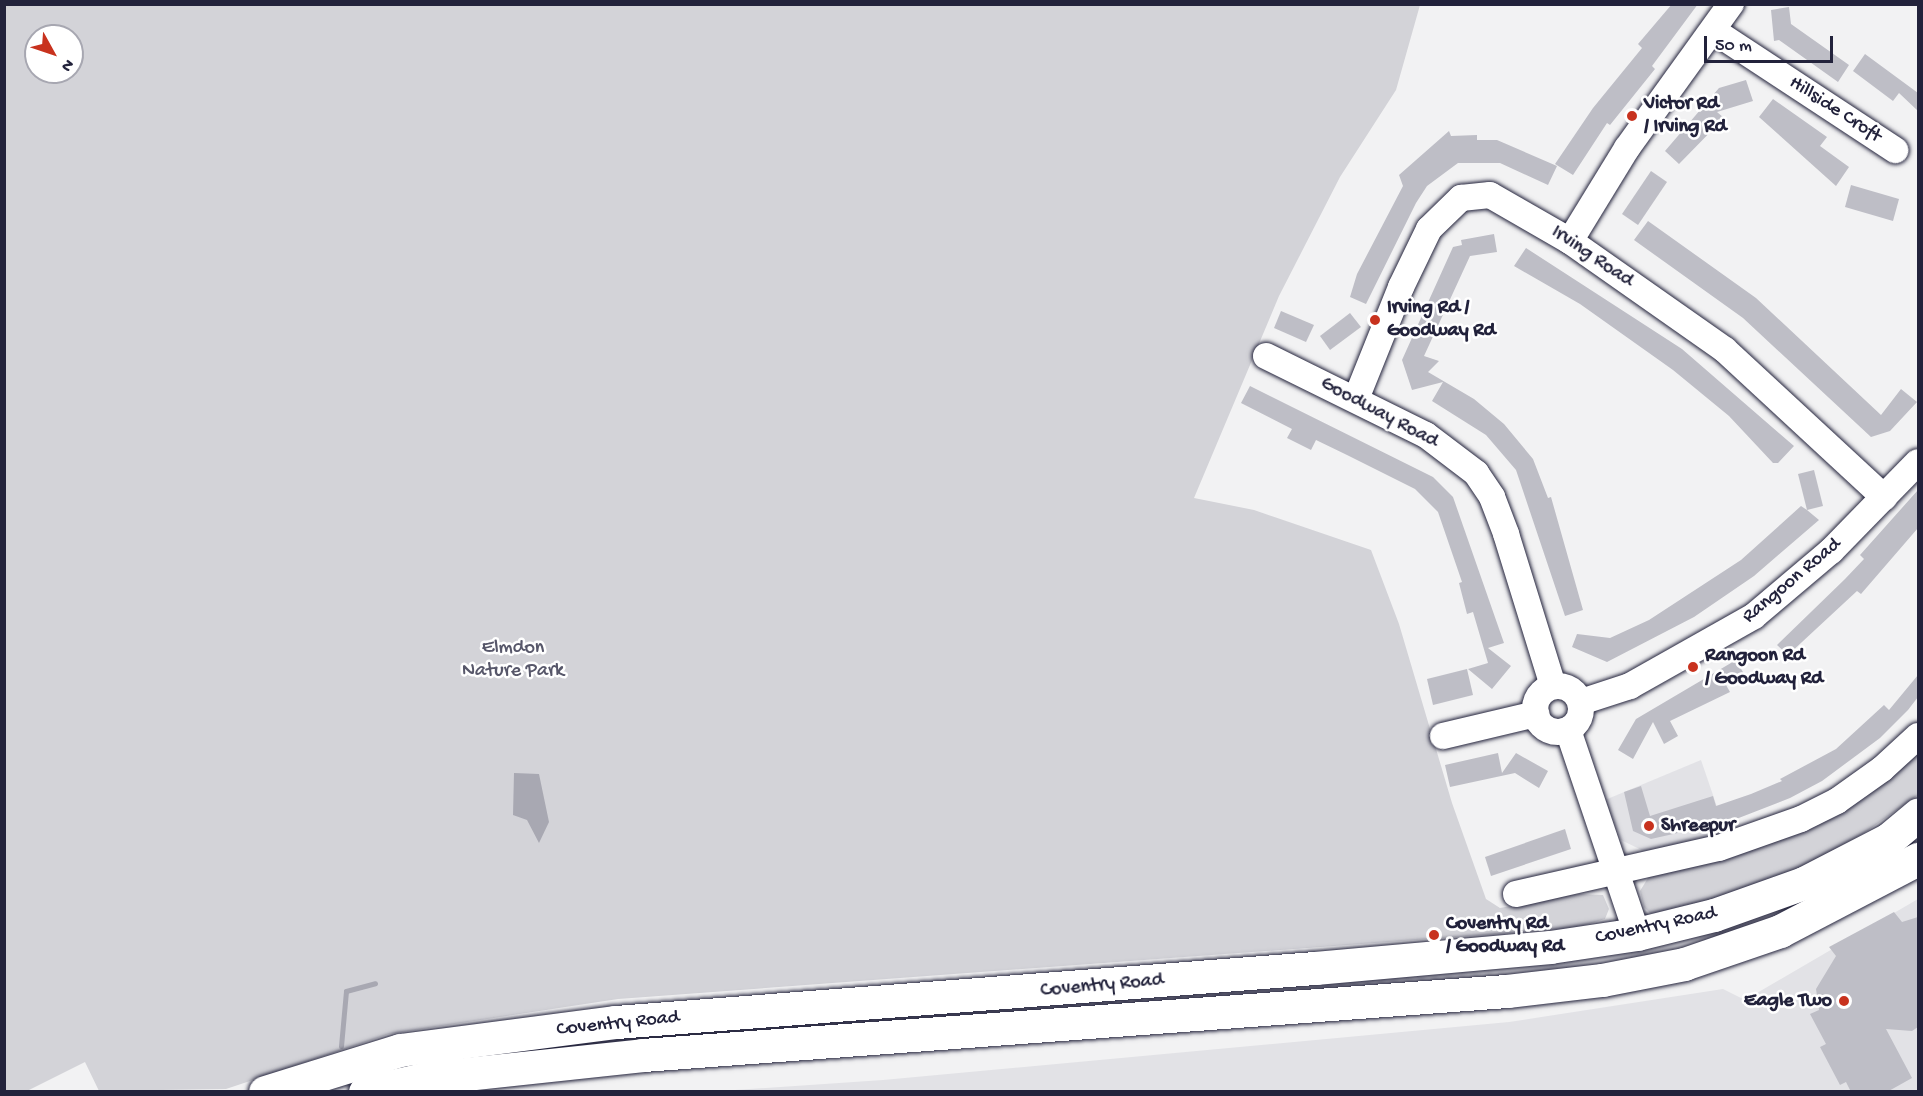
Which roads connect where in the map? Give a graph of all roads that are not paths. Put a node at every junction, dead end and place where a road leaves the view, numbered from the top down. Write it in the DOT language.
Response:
graph roads {
  1 [pos="1731,4"];
  2 [pos="1714,31"];
  3 [pos="1895,150"];
  4 [pos="1570,241"];
  5 [pos="1266,356"];
  6 [pos="1356,399"];
  7 [pos="1918,462"];
  8 [pos="1884,497"];
  9 [pos="1553,687"];
  10 [pos="1581,702"];
  11 [pos="1536,714"];
  12 [pos="1568,730"];
  13 [pos="1443,736"];
  14 [pos="1918,736"];
  15 [pos="1918,815"];
  16 [pos="1918,824"];
  17 [pos="1889,839"];
  18 [pos="1918,859"];
  19 [pos="1617,873"];
  20 [pos="1516,894"];
  21 [pos="1637,934"];
  22 [pos="265,1092"];
  23 [pos="365,1092"];
  1 -- 2 [label="street"];
  2 -- 3 [label="street, Hillside Croft"];
  2 -- 4 [label="street"];
  4 -- 6 [label="street, Irving Road"];
  4 -- 8 [label="street, Irving Road"];
  5 -- 6 [label="street, Goodway Road"];
  6 -- 9 [label="street, Goodway Road"];
  7 -- 8 [label="street, Rangoon Road"];
  8 -- 10 [label="street, Rangoon Road"];
  9 -- 10 [label="street"];
  9 -- 11 [label="street"];
  10 -- 12 [label="street"];
  11 -- 12 [label="street"];
  11 -- 13 [label="street"];
  12 -- 19 [label="street"];
  14 -- 19 [label="street"];
  15 -- 17 [label="highway, Coventry Road"];
  16 -- 17 [label="highway"];
  17 -- 21 [label="highway, Coventry Road"];
  18 -- 23 [label="highway, Coventry Road"];
  19 -- 20 [label="street"];
  19 -- 21 [label="street"];
  21 -- 22 [label="highway, Coventry Road"];
}
